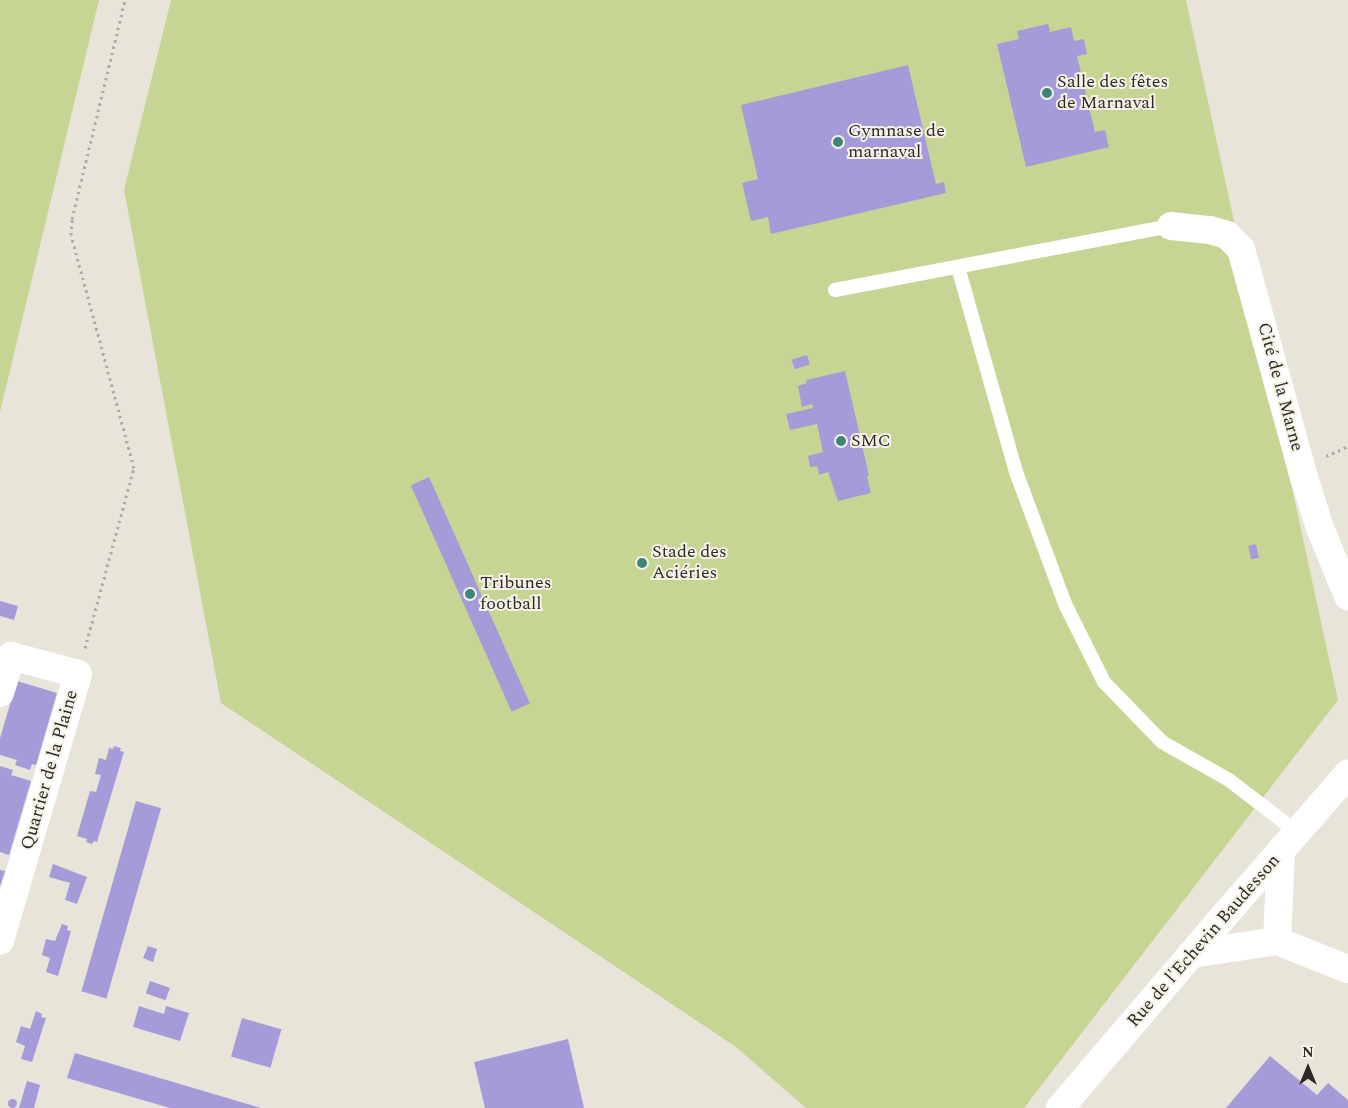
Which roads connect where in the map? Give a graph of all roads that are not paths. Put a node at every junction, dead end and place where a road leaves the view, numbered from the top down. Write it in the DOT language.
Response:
graph roads {
  1 [pos="1171,226"];
  2 [pos="958,267"];
  3 [pos="834,290"];
  4 [pos="1348,596"];
  5 [pos="0,693"];
  6 [pos="1348,774"];
  7 [pos="1289,841"];
  8 [pos="0,941"];
  9 [pos="1277,941"];
  10 [pos="1192,954"];
  11 [pos="1348,969"];
  12 [pos="1060,1108"];
  1 -- 2 [label="lane"];
  1 -- 4 [label="street, Cité de la Marne"];
  2 -- 3 [label="lane"];
  2 -- 7 [label="lane"];
  5 -- 8 [label="street, Quartier de la Plaine"];
  6 -- 7 [label="street, Rue de l'Echevin Baudesson"];
  7 -- 9 [label="street"];
  7 -- 10 [label="street, Rue de l'Echevin Baudesson"];
  9 -- 10 [label="street"];
  9 -- 11 [label="street"];
  10 -- 12 [label="street, Rue de l'Echevin Baudesson"];
}
